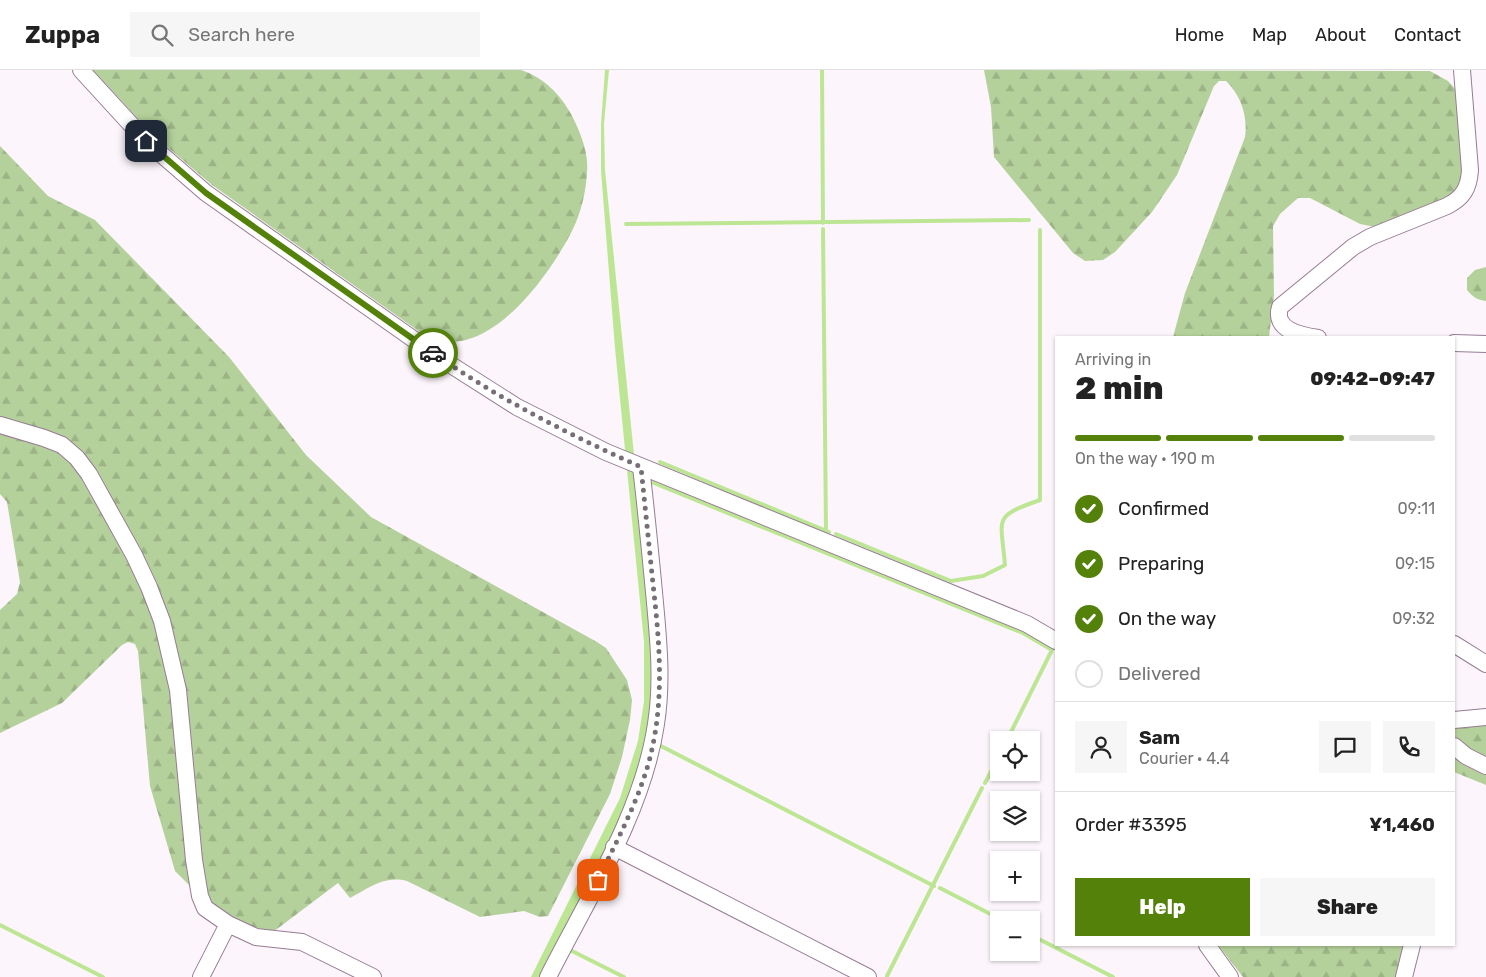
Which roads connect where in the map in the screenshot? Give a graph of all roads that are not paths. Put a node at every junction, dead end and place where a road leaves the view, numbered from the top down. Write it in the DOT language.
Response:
graph roads {
  1 [pos="81,70"];
  2 [pos="1462,70"];
  3 [pos="1311,336"];
  4 [pos="1455,343"];
  5 [pos="1486,344"];
  6 [pos="0,425"];
  7 [pos="634,464"];
  8 [pos="1055,640"];
  9 [pos="1455,645"];
  10 [pos="1486,664"];
  11 [pos="1486,717"];
  12 [pos="1455,720"];
  13 [pos="1455,747"];
  14 [pos="1486,766"];
  15 [pos="614,847"];
  16 [pos="228,924"];
  17 [pos="1208,946"];
  18 [pos="1412,946"];
  19 [pos="201,977"];
  20 [pos="373,977"];
  21 [pos="548,977"];
  22 [pos="868,977"];
  23 [pos="1230,977"];
  24 [pos="1404,977"];
  1 -- 7 [label="street"];
  2 -- 3 [label="street"];
  4 -- 5 [label="street"];
  6 -- 16 [label="street"];
  7 -- 8 [label="street"];
  7 -- 15 [label="street"];
  9 -- 10 [label="street"];
  11 -- 12 [label="street"];
  13 -- 14 [label="street"];
  15 -- 21 [label="street"];
  15 -- 22 [label="street"];
  16 -- 19 [label="street"];
  16 -- 20 [label="street"];
  17 -- 23 [label="street"];
  18 -- 24 [label="street"];
}
